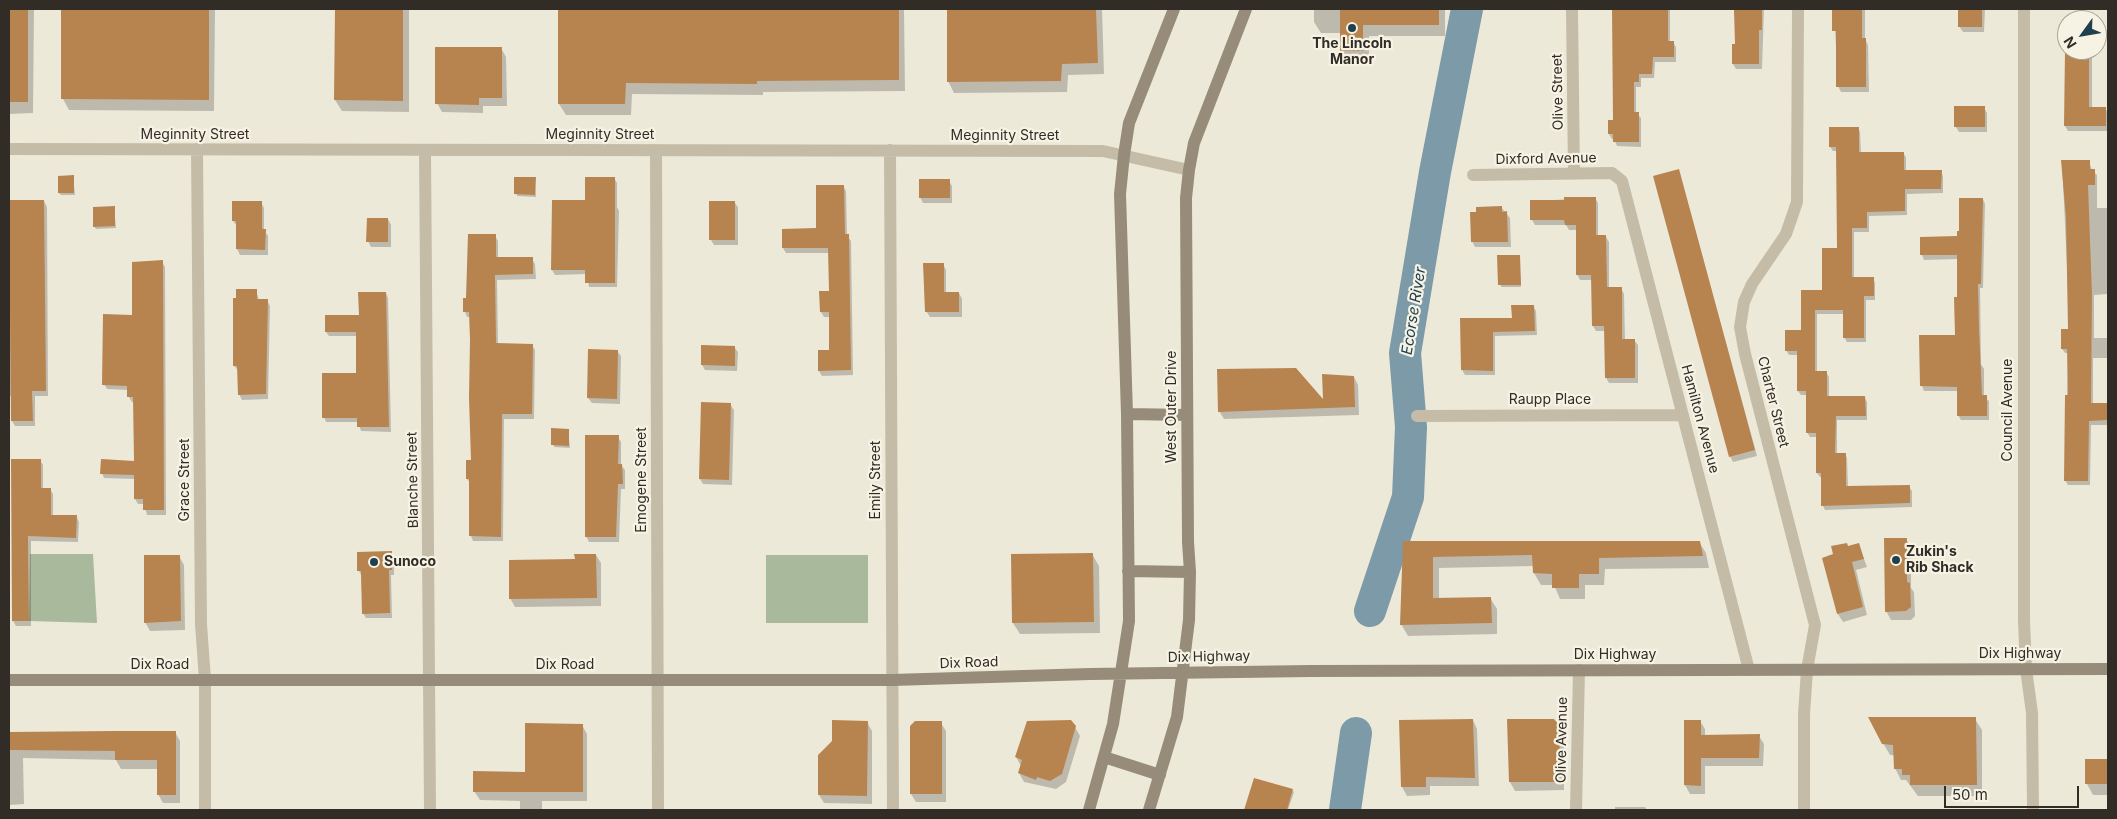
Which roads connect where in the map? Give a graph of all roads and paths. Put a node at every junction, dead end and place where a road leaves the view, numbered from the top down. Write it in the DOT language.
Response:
graph roads {
  1 [pos="1174,9"];
  2 [pos="1246,9"];
  3 [pos="1572,9"];
  4 [pos="1798,9"];
  5 [pos="2024,9"];
  6 [pos="9,149"];
  7 [pos="197,149"];
  8 [pos="425,150"];
  9 [pos="656,150"];
  10 [pos="890,150"];
  11 [pos="1124,155"];
  12 [pos="1189,170"];
  13 [pos="1574,174"];
  14 [pos="1474,175"];
  15 [pos="1619,176"];
  16 [pos="1127,414"];
  17 [pos="1683,414"];
  18 [pos="1187,415"];
  19 [pos="1417,416"];
  20 [pos="1128,571"];
  21 [pos="1190,572"];
  22 [pos="2026,668"];
  23 [pos="2108,669"];
  24 [pos="1579,670"];
  25 [pos="1749,670"];
  26 [pos="1807,670"];
  27 [pos="1182,673"];
  28 [pos="1121,674"];
  29 [pos="9,680"];
  30 [pos="205,680"];
  31 [pos="431,680"];
  32 [pos="658,680"];
  33 [pos="892,680"];
  34 [pos="1104,757"];
  35 [pos="1160,774"];
  36 [pos="206,810"];
  37 [pos="430,810"];
  38 [pos="658,810"];
  39 [pos="893,810"];
  40 [pos="1088,810"];
  41 [pos="1149,810"];
  42 [pos="1576,810"];
  43 [pos="1804,810"];
  44 [pos="2033,810"];
  1 -- 11 [label="main road"];
  2 -- 12 [label="main road, West Outer Drive"];
  3 -- 13 [label="street, Olive Street"];
  4 -- 26 [label="street, Charter Street"];
  5 -- 22 [label="street, Council Avenue"];
  6 -- 7 [label="street, Meginnity Street"];
  7 -- 8 [label="street, Meginnity Street"];
  7 -- 30 [label="street, Grace Street"];
  8 -- 9 [label="street, Meginnity Street"];
  8 -- 31 [label="street, Blanche Street"];
  9 -- 10 [label="street, Meginnity Street"];
  9 -- 32 [label="street, Emogene Street"];
  10 -- 11 [label="street, Meginnity Street"];
  10 -- 33 [label="street, Emily Street"];
  11 -- 12 [label="street, Meginnity Street"];
  11 -- 16 [label="main road"];
  12 -- 18 [label="main road, West Outer Drive"];
  13 -- 14 [label="street, Dixford Avenue"];
  13 -- 15 [label="street, Dixford Avenue"];
  15 -- 17 [label="street, Hamilton Avenue"];
  16 -- 18 [label="main road"];
  16 -- 20 [label="main road"];
  17 -- 19 [label="street, Raupp Place"];
  17 -- 25 [label="street, Hamilton Avenue"];
  18 -- 21 [label="main road, West Outer Drive"];
  20 -- 21 [label="main road"];
  20 -- 28 [label="main road"];
  21 -- 27 [label="main road, West Outer Drive"];
  22 -- 23 [label="main road, Dix Highway"];
  22 -- 26 [label="main road, Dix Highway"];
  22 -- 44 [label="street, Council Avenue"];
  24 -- 25 [label="main road, Dix Highway"];
  24 -- 27 [label="main road, Dix Highway"];
  24 -- 42 [label="street, Olive Avenue"];
  25 -- 26 [label="main road, Dix Highway"];
  26 -- 43 [label="street, Charter Street"];
  27 -- 28 [label="main road, Dix Highway"];
  27 -- 35 [label="main road, West Outer Drive"];
  28 -- 33 [label="main road, Dix Road"];
  28 -- 34 [label="main road"];
  29 -- 30 [label="main road, Dix Road"];
  30 -- 31 [label="main road, Dix Road"];
  30 -- 36 [label="street, Grace Street"];
  31 -- 32 [label="main road, Dix Road"];
  31 -- 37 [label="street, Blanche Street"];
  32 -- 33 [label="main road, Dix Road"];
  32 -- 38 [label="street, Emogene Street"];
  33 -- 39 [label="street, Emily Street"];
  34 -- 35 [label="main road"];
  34 -- 40 [label="main road"];
  35 -- 41 [label="main road, West Outer Drive"];
}
